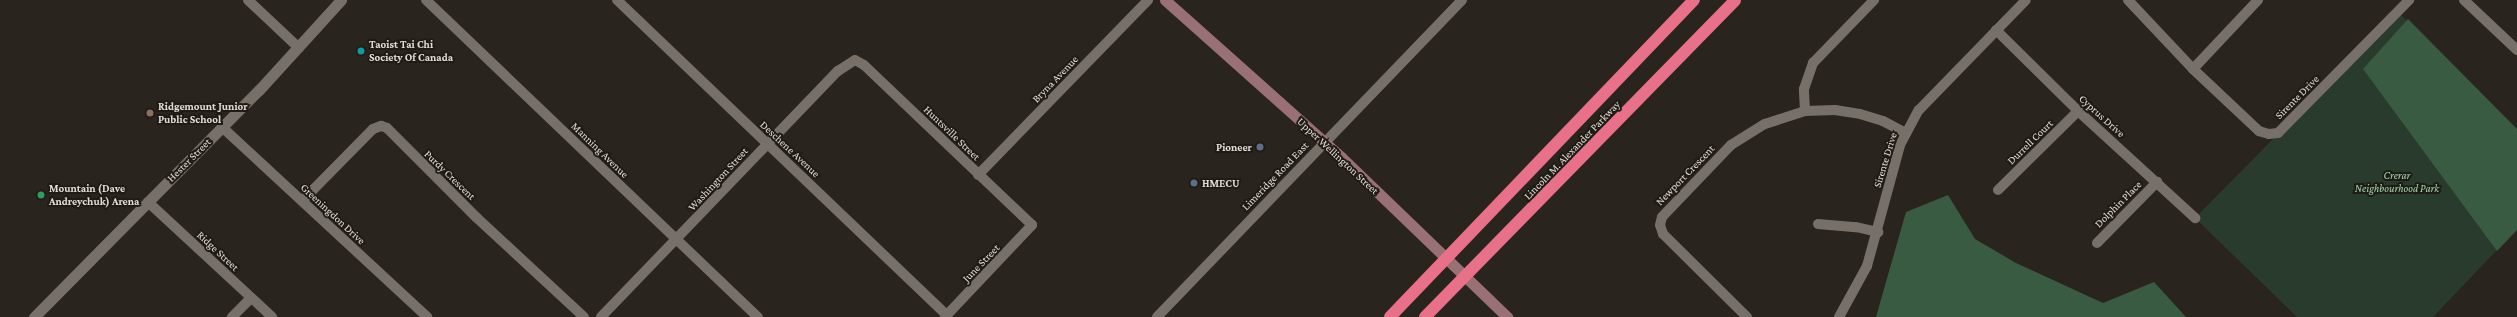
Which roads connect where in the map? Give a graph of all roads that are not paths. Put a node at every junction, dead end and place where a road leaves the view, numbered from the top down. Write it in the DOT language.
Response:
graph roads {
  1 [pos="248,0"];
  2 [pos="341,0"];
  3 [pos="426,0"];
  4 [pos="618,0"];
  5 [pos="1148,0"];
  6 [pos="1165,0"];
  7 [pos="1462,0"];
  8 [pos="1694,0"];
  9 [pos="1735,0"];
  10 [pos="1874,0"];
  11 [pos="2026,0"];
  12 [pos="2128,0"];
  13 [pos="2258,0"];
  14 [pos="2409,0"];
  15 [pos="2464,0"];
  16 [pos="1996,30"];
  17 [pos="299,48"];
  18 [pos="2517,50"];
  19 [pos="855,60"];
  20 [pos="2193,69"];
  21 [pos="1805,111"];
  22 [pos="2078,111"];
  23 [pos="222,127"];
  24 [pos="1906,133"];
  25 [pos="1324,142"];
  26 [pos="767,145"];
  27 [pos="978,175"];
  28 [pos="2157,182"];
  29 [pos="1998,190"];
  30 [pos="302,201"];
  31 [pos="148,202"];
  32 [pos="2195,218"];
  33 [pos="1818,224"];
  34 [pos="1032,226"];
  35 [pos="1878,232"];
  36 [pos="677,241"];
  37 [pos="2097,243"];
  38 [pos="251,298"];
  39 [pos="946,316"];
  40 [pos="34,317"];
  41 [pos="232,317"];
  42 [pos="272,317"];
  43 [pos="427,317"];
  44 [pos="584,317"];
  45 [pos="601,317"];
  46 [pos="758,317"];
  47 [pos="1157,317"];
  48 [pos="1390,317"];
  49 [pos="1425,317"];
  50 [pos="1507,317"];
  51 [pos="1747,317"];
  52 [pos="1839,317"];
  1 -- 17 [label="street"];
  2 -- 17 [label="street, Hester Street"];
  3 -- 36 [label="street, Manning Avenue"];
  4 -- 26 [label="street, Deschene Avenue"];
  5 -- 27 [label="street, Bryna Avenue"];
  6 -- 25 [label="main road, Upper Wellington Street"];
  7 -- 25 [label="street, Limeridge Road East"];
  8 -- 48 [label="highway, Lincoln M. Alexander Parkway"];
  9 -- 49 [label="highway, Lincoln M. Alexander Parkway"];
  10 -- 21 [label="street"];
  11 -- 16 [label="street, Sirente Drive"];
  12 -- 20 [label="street, Sirente Drive"];
  13 -- 20 [label="street"];
  14 -- 20 [label="street, Sirente Drive"];
  15 -- 18 [label="street"];
  16 -- 22 [label="street, Cyprus Drive"];
  16 -- 24 [label="street, Sirente Drive"];
  17 -- 23 [label="street, Hester Street"];
  19 -- 26 [label="street, Washington Street"];
  19 -- 27 [label="street, Huntsville Street"];
  21 -- 24 [label="street, Newport Crescent"];
  21 -- 51 [label="street, Newport Crescent"];
  22 -- 28 [label="street, Cyprus Drive"];
  22 -- 29 [label="street, Durrell Court"];
  23 -- 30 [label="street, Greeningdon Drive"];
  23 -- 31 [label="street, Hester Street"];
  24 -- 35 [label="street, Sirente Drive"];
  25 -- 47 [label="street, Limeridge Road East"];
  25 -- 50 [label="main road, Upper Wellington Street"];
  26 -- 36 [label="street, Washington Street"];
  26 -- 39 [label="street, Deschene Avenue"];
  27 -- 34 [label="street, Huntsville Street"];
  28 -- 32 [label="street, Cyprus Drive"];
  28 -- 37 [label="street, Dolphin Place"];
  30 -- 43 [label="street, Greeningdon Drive"];
  30 -- 44 [label="street, Purdy Crescent"];
  31 -- 38 [label="street, Ridge Street"];
  31 -- 40 [label="street, Hester Street"];
  33 -- 35 [label="street"];
  34 -- 39 [label="street, June Street"];
  35 -- 52 [label="street, Sirente Drive"];
  36 -- 45 [label="street, Washington Street"];
  36 -- 46 [label="street, Manning Avenue"];
  38 -- 41 [label="street"];
  38 -- 42 [label="street, Ridge Street"];
}
